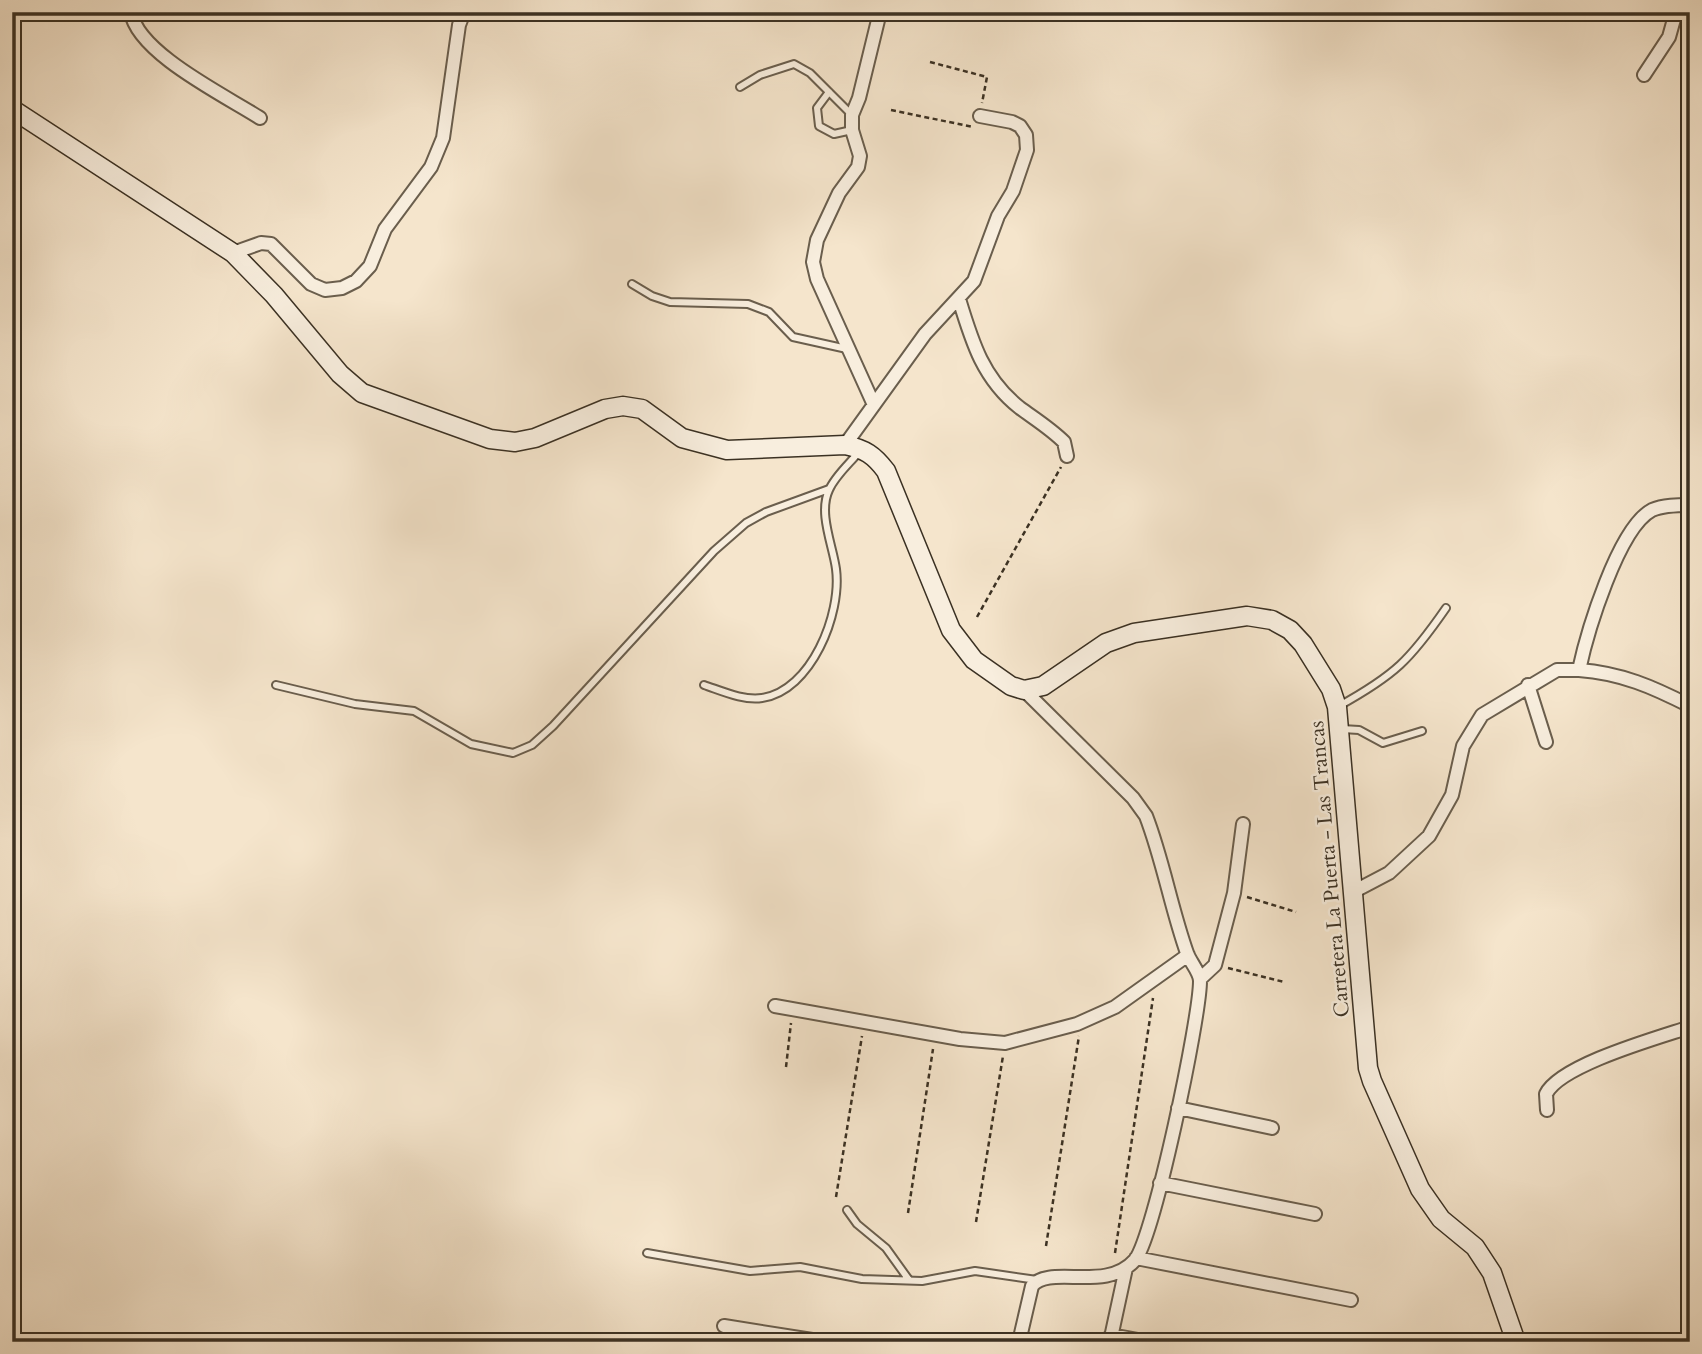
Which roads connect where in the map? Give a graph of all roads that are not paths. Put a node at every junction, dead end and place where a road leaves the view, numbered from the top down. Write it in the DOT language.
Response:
graph roads {
  1 [pos="131,12"];
  2 [pos="464,12"];
  3 [pos="880,12"];
  4 [pos="1676,12"];
  5 [pos="1644,75"];
  6 [pos="740,87"];
  7 [pos="829,92"];
  8 [pos="12,108"];
  9 [pos="852,115"];
  10 [pos="980,116"];
  11 [pos="260,118"];
  12 [pos="852,130"];
  13 [pos="233,253"];
  14 [pos="632,284"];
  15 [pos="959,299"];
  16 [pos="849,350"];
  17 [pos="874,405"];
  18 [pos="854,447"];
  19 [pos="1067,456"];
  20 [pos="830,489"];
  21 [pos="1690,505"];
  22 [pos="1446,608"];
  23 [pos="1579,670"];
  24 [pos="276,685"];
  25 [pos="704,685"];
  26 [pos="1528,685"];
  27 [pos="1024,690"];
  28 [pos="1690,706"];
  29 [pos="1337,707"];
  30 [pos="1340,729"];
  31 [pos="1422,731"];
  32 [pos="1546,742"];
  33 [pos="1243,824"];
  34 [pos="1351,893"];
  35 [pos="1188,954"];
  36 [pos="1200,979"];
  37 [pos="775,1006"];
  38 [pos="1690,1027"];
  39 [pos="1178,1108"];
  40 [pos="1547,1111"];
  41 [pos="1272,1128"];
  42 [pos="1160,1183"];
  43 [pos="847,1210"];
  44 [pos="1315,1214"];
  45 [pos="647,1253"];
  46 [pos="1131,1263"];
  47 [pos="909,1280"];
  48 [pos="1037,1280"];
  49 [pos="1351,1300"];
  50 [pos="724,1325"];
  51 [pos="1110,1338"];
  52 [pos="825,1342"];
  53 [pos="1019,1342"];
  54 [pos="1149,1342"];
  55 [pos="1516,1342"];
  1 -- 11 [label="street"];
  2 -- 13 [label="street"];
  3 -- 9 [label="street"];
  4 -- 5 [label="street"];
  6 -- 7 [label="lane"];
  7 -- 9 [label="lane"];
  7 -- 12 [label="lane"];
  8 -- 13 [label="street"];
  9 -- 12 [label="street"];
  10 -- 15 [label="street"];
  12 -- 16 [label="street"];
  13 -- 18 [label="street"];
  14 -- 16 [label="lane"];
  15 -- 17 [label="street"];
  15 -- 19 [label="street"];
  16 -- 17 [label="street"];
  17 -- 18 [label="street"];
  18 -- 20 [label="lane"];
  18 -- 27 [label="street"];
  20 -- 24 [label="lane"];
  20 -- 25 [label="lane"];
  21 -- 23 [label="street"];
  22 -- 29 [label="lane"];
  23 -- 26 [label="street"];
  23 -- 28 [label="street"];
  26 -- 32 [label="street"];
  26 -- 34 [label="street"];
  27 -- 29 [label="street, Carretera La Puerta - Las Trancas"];
  27 -- 35 [label="street"];
  29 -- 30 [label="street, Carretera La Puerta - Las Trancas"];
  30 -- 31 [label="lane"];
  30 -- 34 [label="street, Carretera La Puerta - Las Trancas"];
  33 -- 36 [label="street"];
  34 -- 55 [label="street, Carretera La Puerta - Las Trancas"];
  35 -- 36 [label="street"];
  35 -- 37 [label="street"];
  36 -- 39 [label="street"];
  38 -- 40 [label="street"];
  39 -- 41 [label="street"];
  39 -- 42 [label="street"];
  42 -- 44 [label="street"];
  42 -- 46 [label="street"];
  43 -- 47 [label="lane"];
  45 -- 47 [label="lane"];
  46 -- 48 [label="street"];
  46 -- 49 [label="street"];
  46 -- 51 [label="street"];
  47 -- 48 [label="lane"];
  48 -- 53 [label="street"];
  50 -- 52 [label="street"];
  51 -- 54 [label="street"];
}
